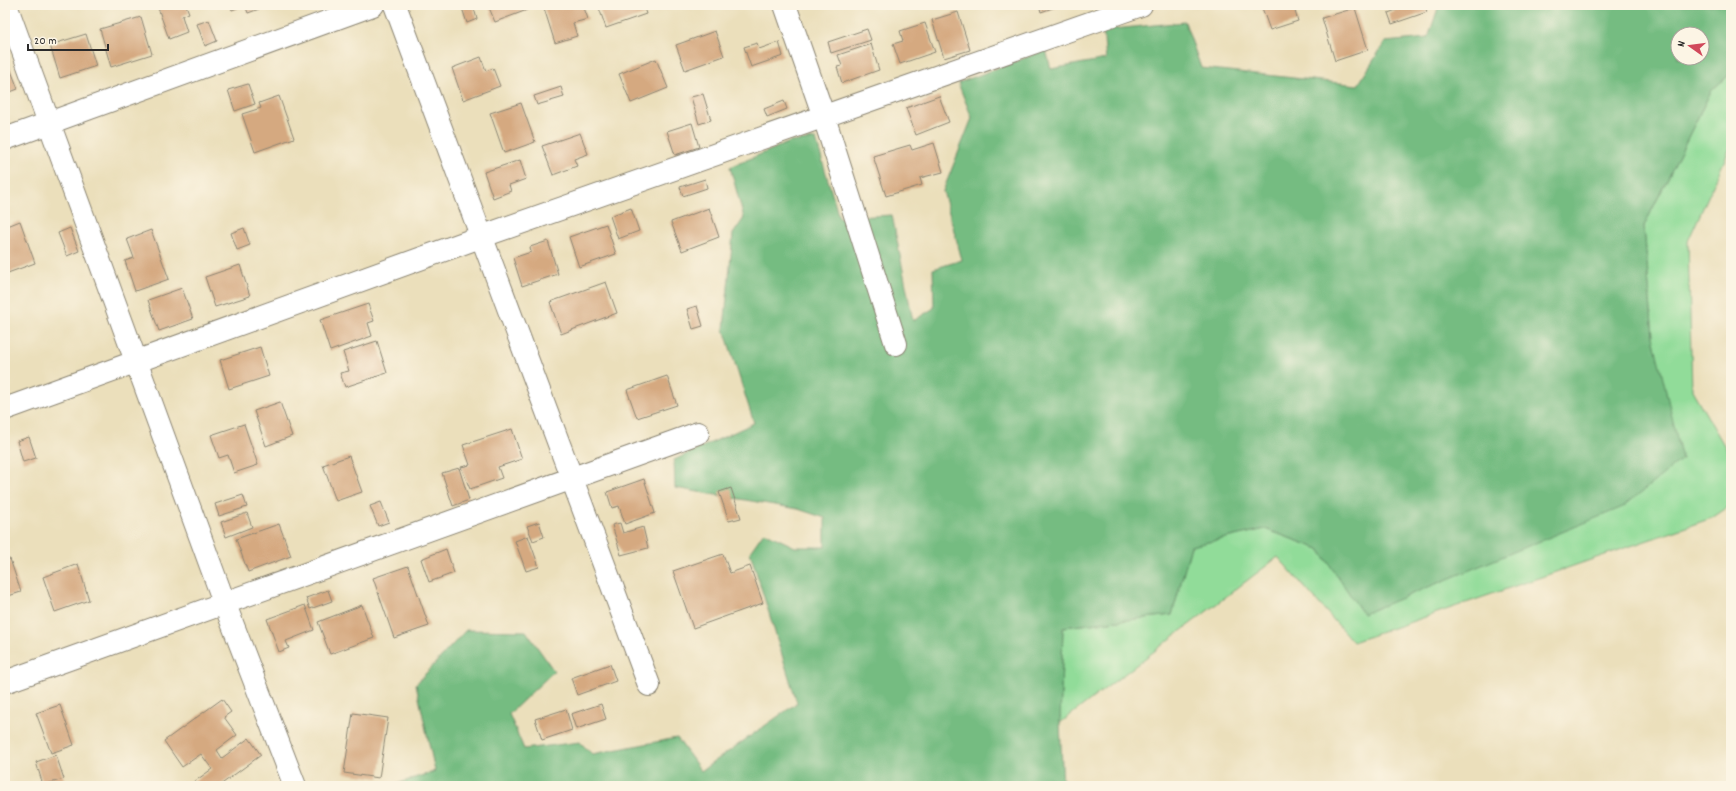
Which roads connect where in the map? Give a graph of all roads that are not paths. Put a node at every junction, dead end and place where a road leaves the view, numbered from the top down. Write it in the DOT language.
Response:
graph roads {
  1 [pos="6,5"];
  2 [pos="374,5"];
  3 [pos="395,5"];
  4 [pos="785,5"];
  5 [pos="1141,5"];
  6 [pos="824,117"];
  7 [pos="49,124"];
  8 [pos="5,139"];
  9 [pos="483,236"];
  10 [pos="896,344"];
  11 [pos="136,361"];
  12 [pos="5,409"];
  13 [pos="698,434"];
  14 [pos="572,478"];
  15 [pos="224,602"];
  16 [pos="5,682"];
  17 [pos="649,686"];
  18 [pos="295,786"];
  1 -- 7 [label="street"];
  2 -- 7 [label="street"];
  3 -- 9 [label="street"];
  4 -- 6 [label="street"];
  5 -- 6 [label="street"];
  6 -- 9 [label="street"];
  6 -- 10 [label="street"];
  7 -- 8 [label="street"];
  7 -- 11 [label="street"];
  9 -- 11 [label="street"];
  9 -- 14 [label="street"];
  11 -- 12 [label="street"];
  11 -- 15 [label="street"];
  13 -- 14 [label="street"];
  14 -- 15 [label="street"];
  14 -- 17 [label="street"];
  15 -- 16 [label="street"];
  15 -- 18 [label="street"];
}
